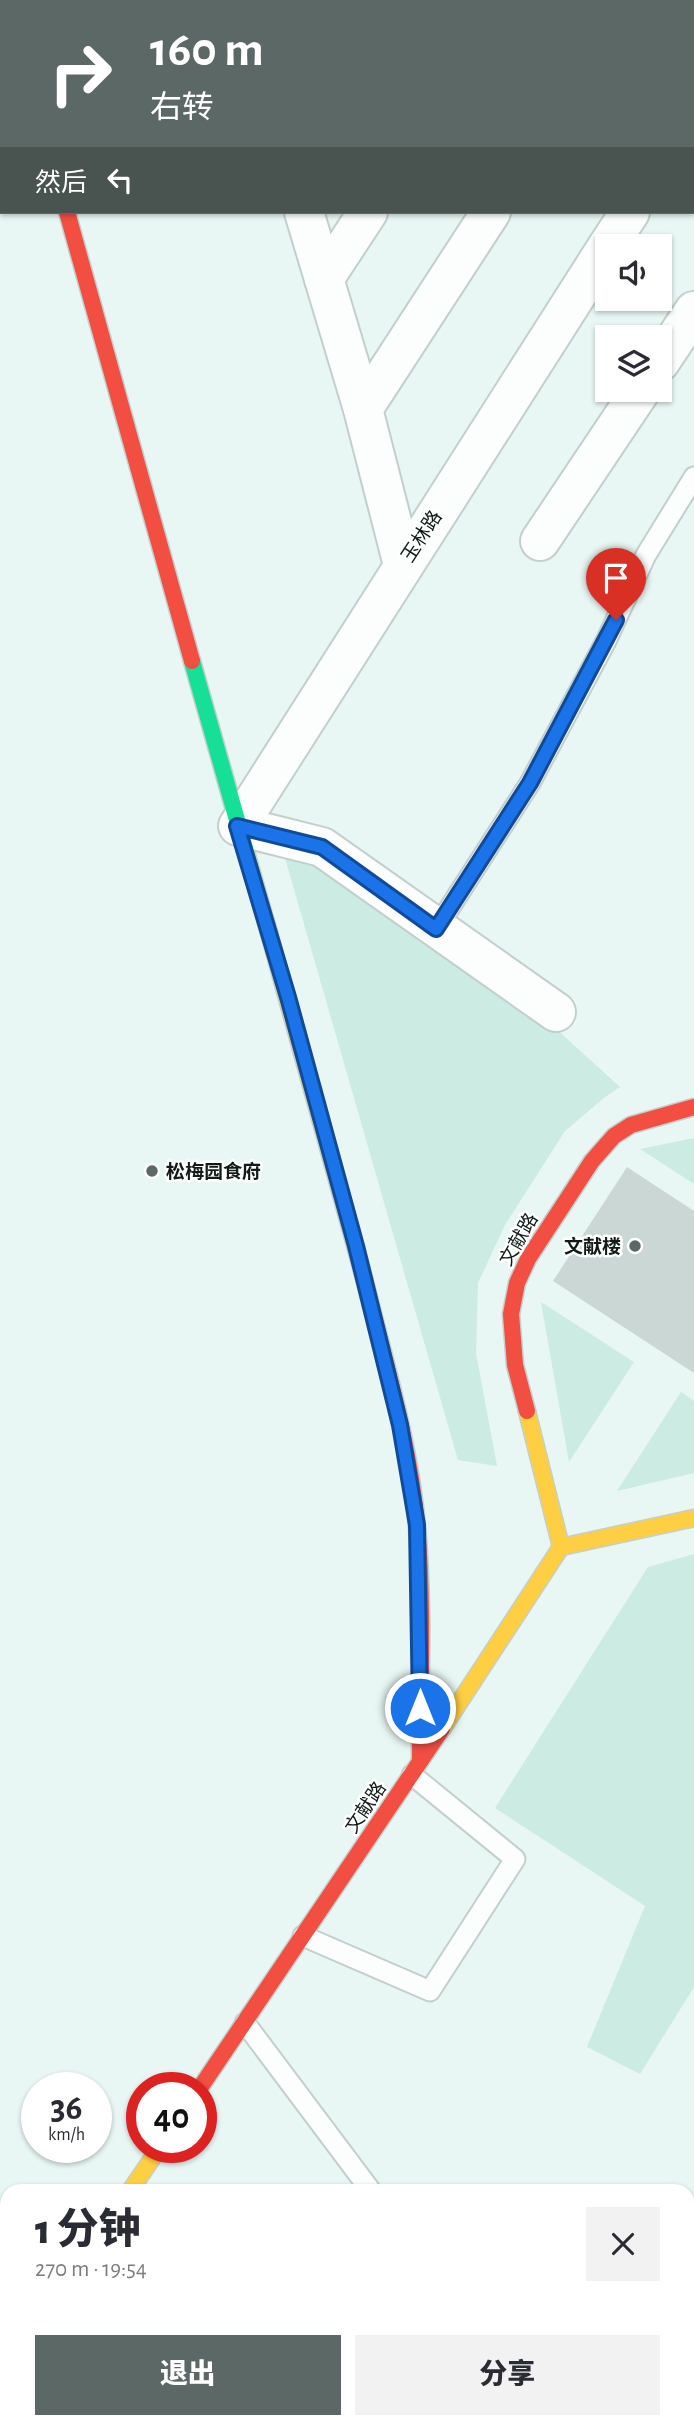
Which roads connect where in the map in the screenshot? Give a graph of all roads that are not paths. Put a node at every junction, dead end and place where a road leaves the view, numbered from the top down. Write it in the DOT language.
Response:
graph roads {
  1 [pos="69,214"];
  2 [pos="305,214"];
  3 [pos="367,214"];
  4 [pos="490,214"];
  5 [pos="629,214"];
  6 [pos="616,234"];
  7 [pos="595,266"];
  8 [pos="324,279"];
  9 [pos="694,311"];
  10 [pos="672,344"];
  11 [pos="633,402"];
  12 [pos="363,409"];
  13 [pos="694,477"];
  14 [pos="540,541"];
  15 [pos="402,565"];
  16 [pos="237,826"];
  17 [pos="436,929"];
  18 [pos="556,1012"];
  19 [pos="694,1107"];
  20 [pos="694,1518"];
  21 [pos="561,1547"];
  22 [pos="416,1768"];
  23 [pos="303,1936"];
  24 [pos="245,2022"];
  25 [pos="211,2072"];
  26 [pos="149,2163"];
  27 [pos="135,2184"];
  28 [pos="366,2184"];
  1 -- 16 [label="street"];
  2 -- 8 [label="street"];
  3 -- 8 [label="street"];
  4 -- 12 [label="street"];
  5 -- 6 [label="street, 玉林路"];
  7 -- 15 [label="street, 玉林路"];
  8 -- 12 [label="street"];
  9 -- 10 [label="street"];
  11 -- 14 [label="street"];
  12 -- 15 [label="street"];
  13 -- 17 [label="lane"];
  15 -- 16 [label="street, 玉林路"];
  16 -- 17 [label="street"];
  16 -- 22 [label="street"];
  17 -- 18 [label="street"];
  19 -- 21 [label="street, 文献路"];
  20 -- 21 [label="street"];
  21 -- 22 [label="street, 文献路"];
  22 -- 23 [label="street, 文献路"];
  22 -- 23 [label="lane"];
  23 -- 24 [label="street, 文献路"];
  24 -- 25 [label="street, 文献路"];
  24 -- 28 [label="lane"];
  26 -- 27 [label="street"];
}
